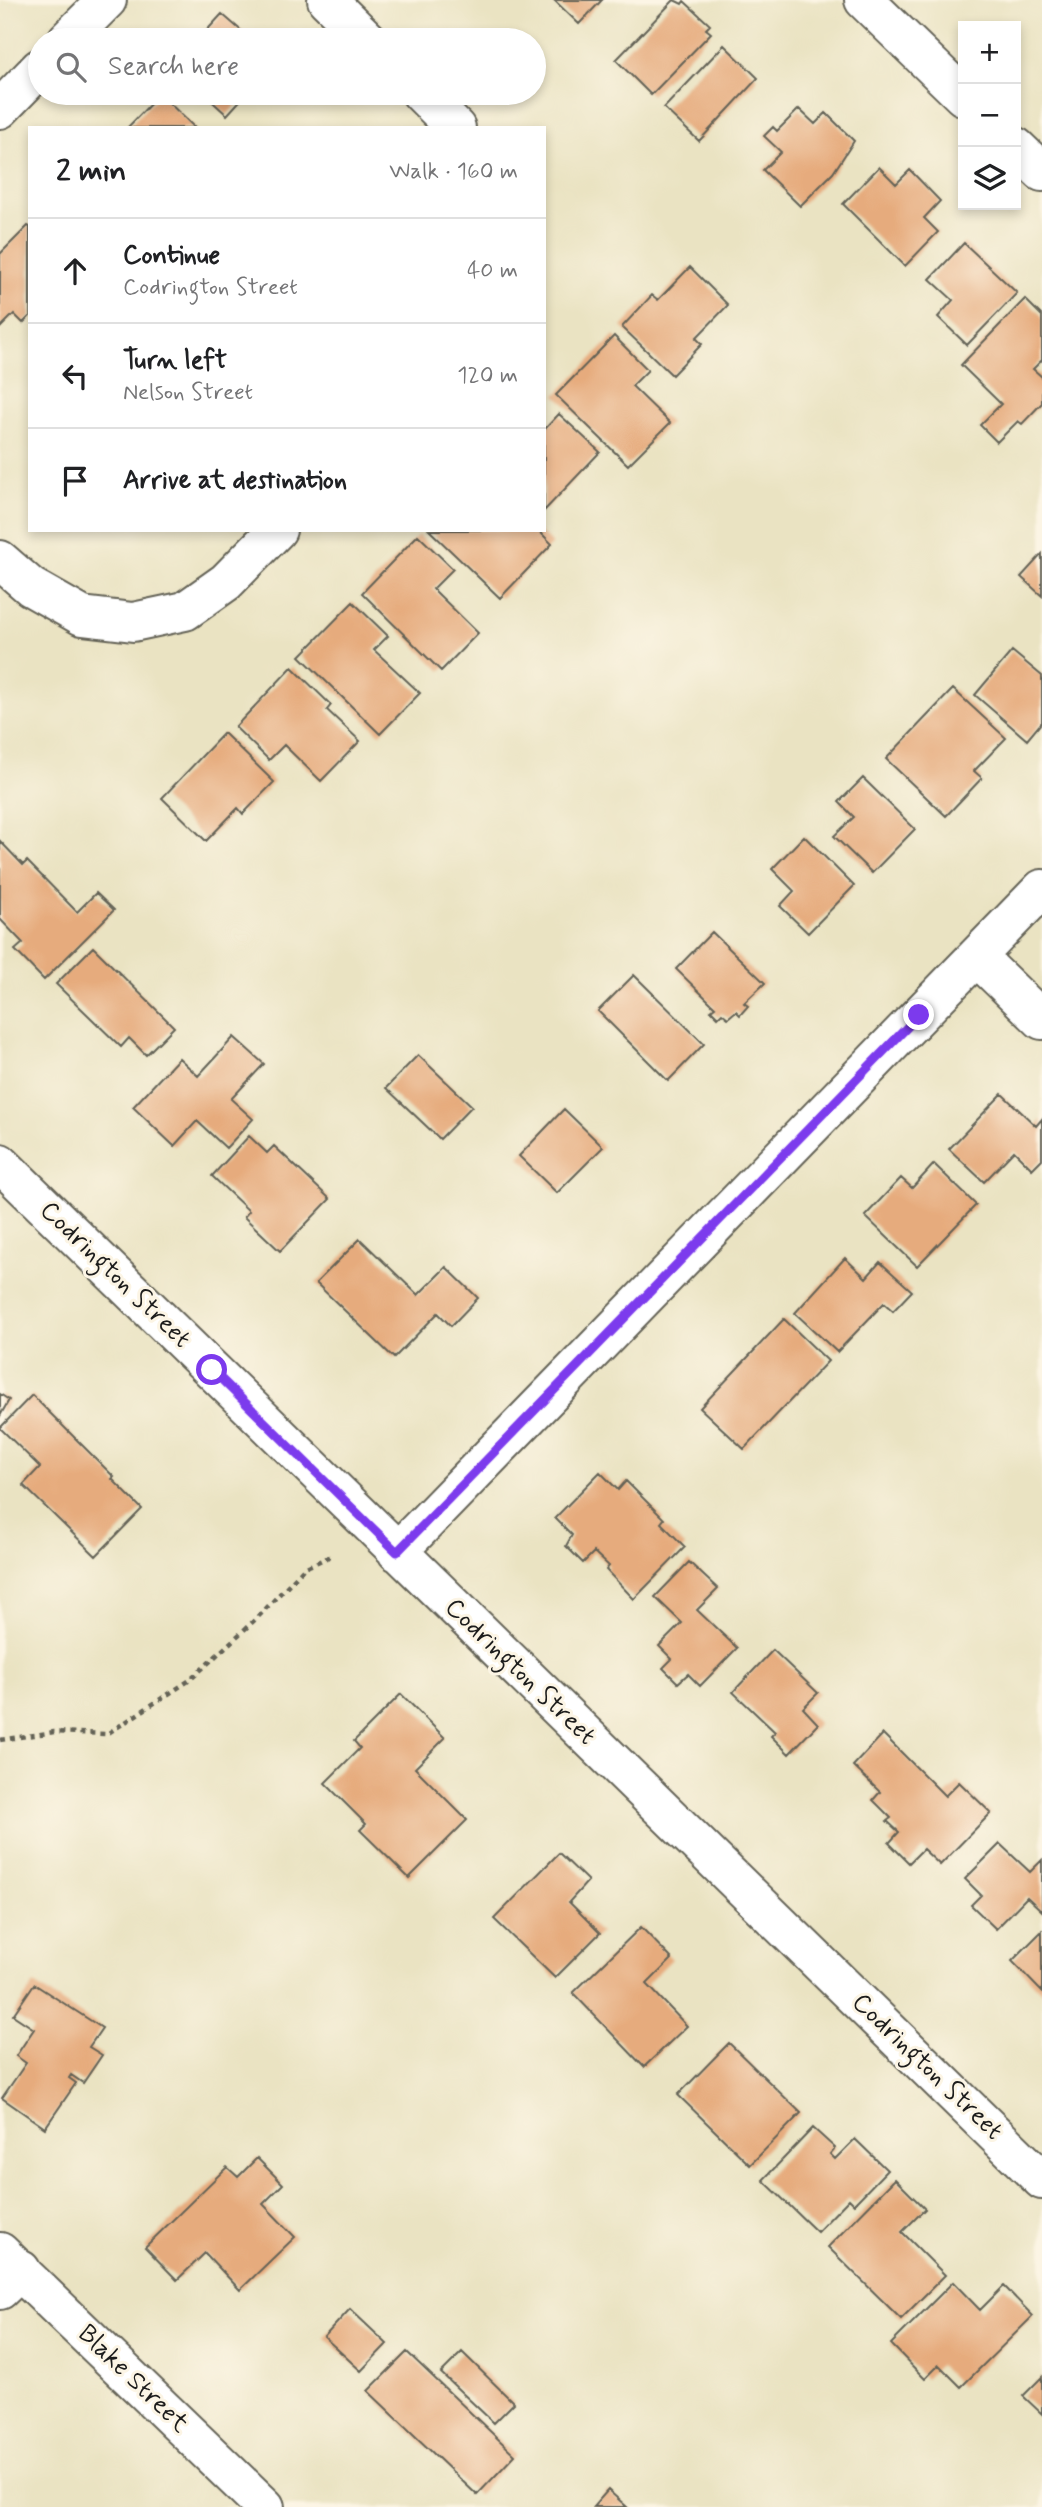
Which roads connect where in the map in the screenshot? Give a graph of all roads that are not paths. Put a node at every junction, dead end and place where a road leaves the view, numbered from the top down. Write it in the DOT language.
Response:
graph roads {
  1 [pos="107,0"];
  2 [pos="327,0"];
  3 [pos="864,0"];
  4 [pos="79,28"];
  5 [pos="356,28"];
  6 [pos="28,80"];
  7 [pos="958,91"];
  8 [pos="433,105"];
  9 [pos="0,109"];
  10 [pos="454,126"];
  11 [pos="1021,152"];
  12 [pos="1042,172"];
  13 [pos="275,532"];
  14 [pos="0,560"];
  15 [pos="1042,889"];
  16 [pos="977,957"];
  17 [pos="1042,1020"];
  18 [pos="0,1163"];
  19 [pos="397,1552"];
  20 [pos="1042,2180"];
  21 [pos="7,2271"];
  22 [pos="265,2507"];
  1 -- 4 [label="street"];
  2 -- 5 [label="street"];
  3 -- 7 [label="street"];
  6 -- 9 [label="street"];
  8 -- 10 [label="street"];
  11 -- 12 [label="street"];
  13 -- 14 [label="street"];
  15 -- 16 [label="street"];
  16 -- 17 [label="street"];
  16 -- 19 [label="street"];
  18 -- 19 [label="street, Codrington Street"];
  19 -- 20 [label="street, Codrington Street"];
  21 -- 22 [label="street, Blake Street"];
}
